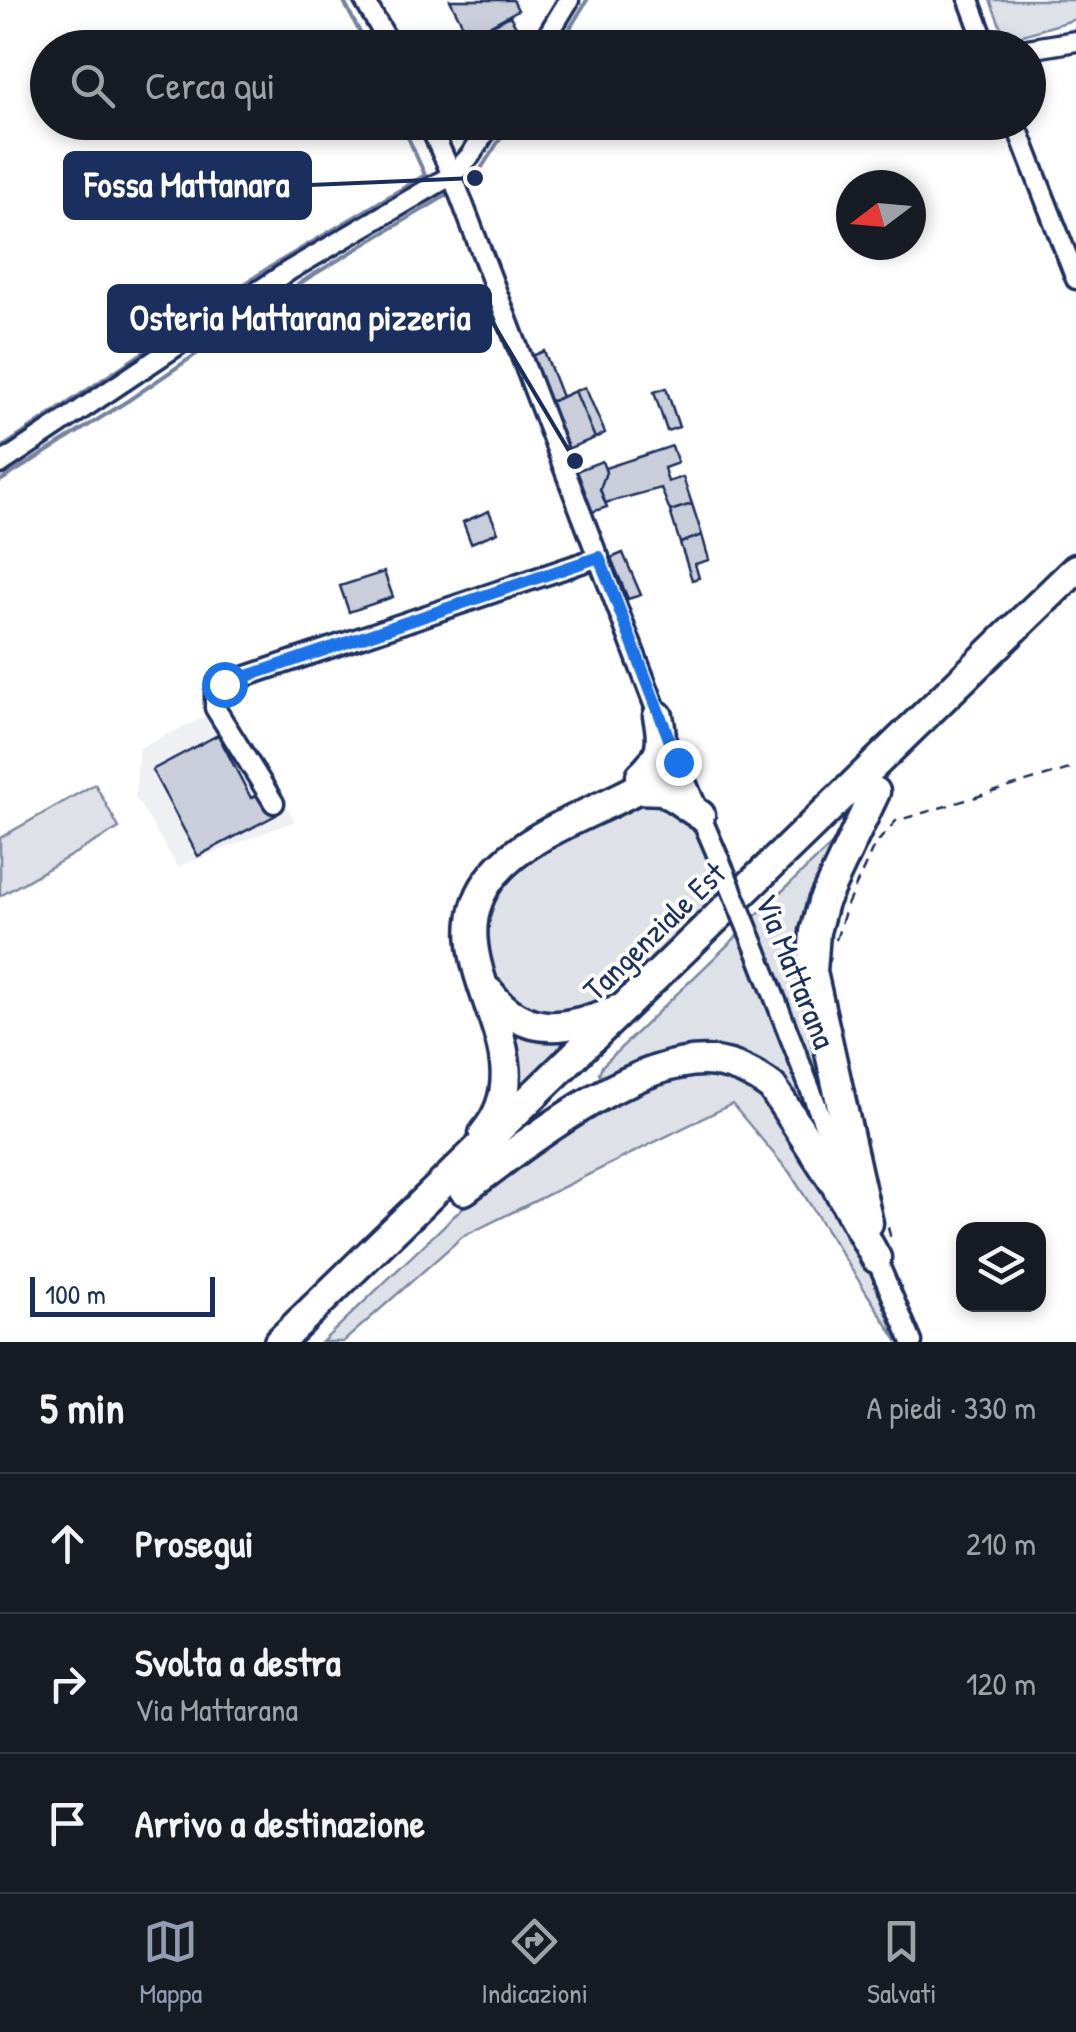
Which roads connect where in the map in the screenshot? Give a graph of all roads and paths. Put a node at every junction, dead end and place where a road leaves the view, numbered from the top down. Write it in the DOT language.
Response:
graph roads {
  1 [pos="364,0"];
  2 [pos="569,0"];
  3 [pos="969,0"];
  4 [pos="382,30"];
  5 [pos="551,30"];
  6 [pos="980,30"];
  7 [pos="1076,41"];
  8 [pos="1046,46"];
  9 [pos="436,140"];
  10 [pos="478,140"];
  11 [pos="1022,140"];
  12 [pos="452,175"];
  13 [pos="1076,278"];
  14 [pos="0,464"];
  15 [pos="599,557"];
  16 [pos="1076,569"];
  17 [pos="1076,595"];
  18 [pos="658,716"];
  19 [pos="666,763"];
  20 [pos="1076,768"];
  21 [pos="626,792"];
  22 [pos="874,792"];
  23 [pos="274,803"];
  24 [pos="700,815"];
  25 [pos="835,946"];
  26 [pos="483,983"];
  27 [pos="628,1006"];
  28 [pos="464,1190"];
  29 [pos="422,1204"];
  30 [pos="886,1217"];
  31 [pos="885,1256"];
  32 [pos="280,1342"];
  33 [pos="307,1342"];
  34 [pos="912,1342"];
  1 -- 4 [label="street"];
  2 -- 5 [label="street"];
  3 -- 6 [label="street"];
  7 -- 8 [label="street"];
  9 -- 12 [label="street"];
  10 -- 12 [label="street"];
  11 -- 13 [label="street"];
  12 -- 14 [label="street"];
  12 -- 15 [label="street"];
  15 -- 18 [label="street"];
  15 -- 23 [label="street"];
  16 -- 27 [label="highway, Tangenziale Est"];
  17 -- 22 [label="highway, Tangenziale Est"];
  18 -- 19 [label="highway"];
  19 -- 21 [label="highway"];
  19 -- 24 [label="street, Via Mattarana"];
  20 -- 25 [label="path"];
  21 -- 24 [label="highway"];
  21 -- 26 [label="highway"];
  22 -- 28 [label="highway, Tangenziale Est"];
  22 -- 31 [label="highway"];
  24 -- 31 [label="street, Via Mattarana, bridge"];
  26 -- 27 [label="highway"];
  26 -- 29 [label="highway"];
  27 -- 29 [label="highway, Tangenziale Est"];
  28 -- 31 [label="highway"];
  28 -- 33 [label="highway, Tangenziale Est"];
  29 -- 32 [label="highway, Tangenziale Est"];
  30 -- 31 [label="path"];
  31 -- 34 [label="street, Via Mattarana"];
}
